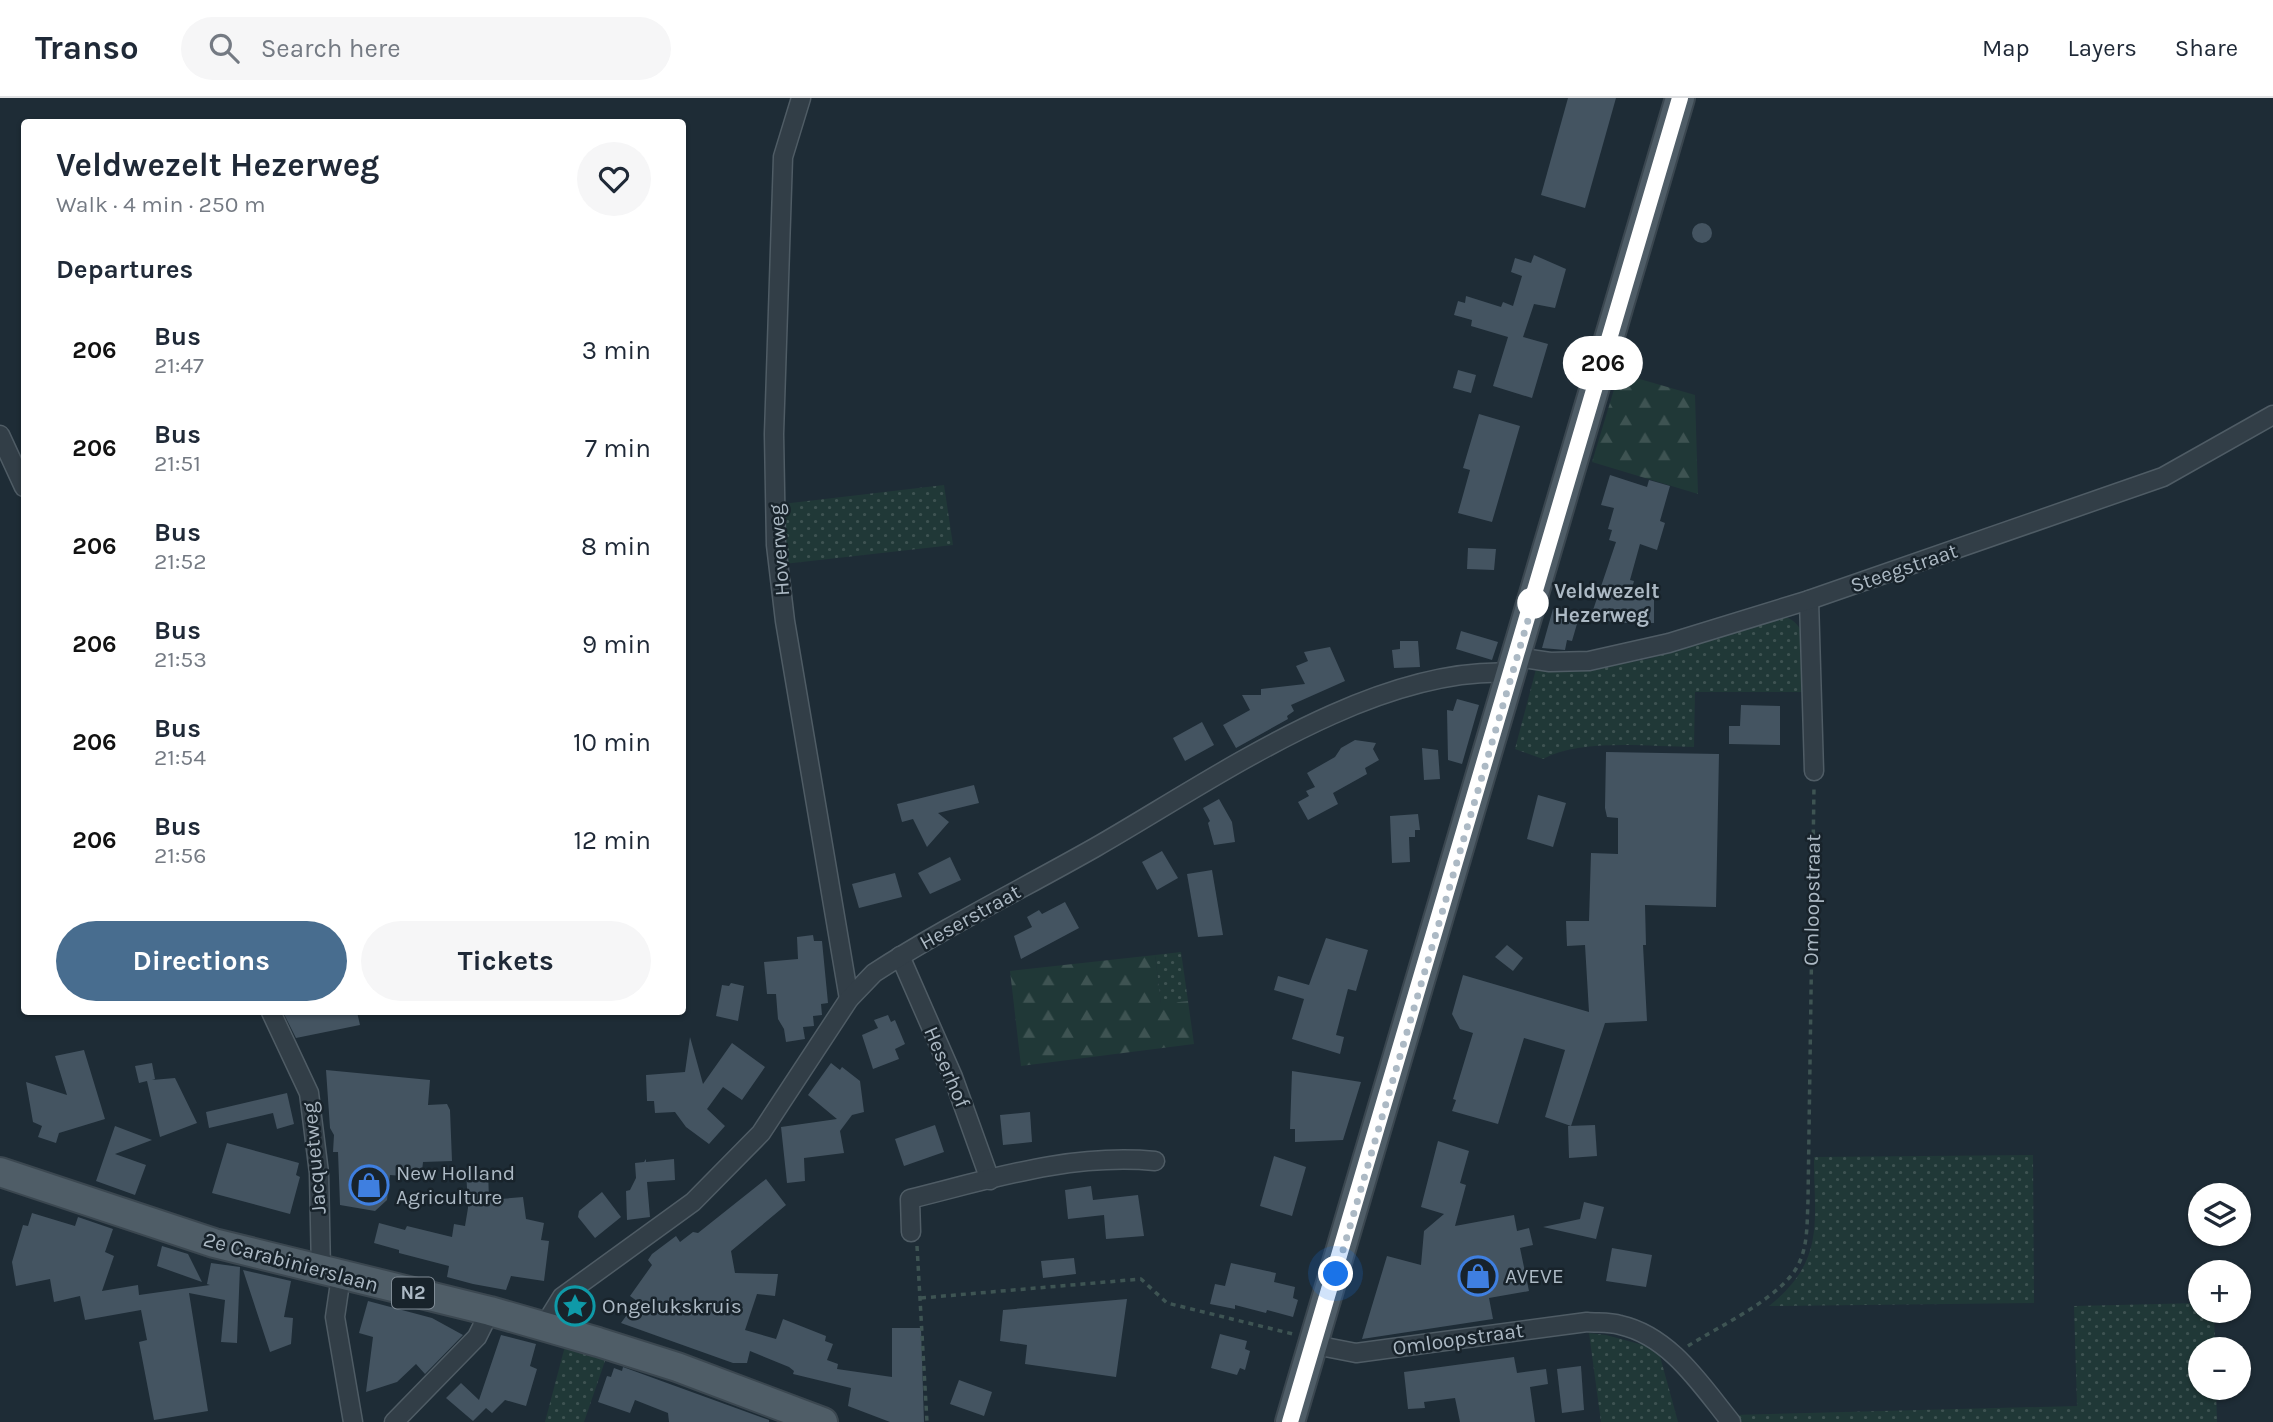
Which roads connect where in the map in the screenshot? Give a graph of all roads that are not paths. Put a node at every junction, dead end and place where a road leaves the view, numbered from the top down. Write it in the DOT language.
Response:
graph roads {
  1 [pos="801,98"];
  2 [pos="1680,98"];
  3 [pos="2273,415"];
  4 [pos="0,435"];
  5 [pos="21,480"];
  6 [pos="1810,600"];
  7 [pos="1514,665"];
  8 [pos="1814,771"];
  9 [pos="900,956"];
  10 [pos="849,999"];
  11 [pos="272,1015"];
  12 [pos="1155,1161"];
  13 [pos="0,1172"];
  14 [pos="990,1180"];
  15 [pos="911,1232"];
  16 [pos="331,1274"];
  17 [pos="490,1311"];
  18 [pos="544,1326"];
  19 [pos="1315,1345"];
  20 [pos="1291,1420"];
  21 [pos="353,1422"];
  22 [pos="394,1422"];
  23 [pos="823,1422"];
  24 [pos="1731,1422"];
  1 -- 10 [label="street, Hoverweg"];
  2 -- 7 [label="main road"];
  3 -- 6 [label="street, Steegstraat"];
  4 -- 5 [label="street"];
  6 -- 7 [label="street, Steegstraat"];
  6 -- 8 [label="street"];
  7 -- 9 [label="street, Heserstraat"];
  7 -- 19 [label="main road"];
  9 -- 10 [label="street, Heserstraat"];
  9 -- 14 [label="street, Heserhof"];
  10 -- 18 [label="street, Heserstraat"];
  11 -- 16 [label="street, Jacquetweg"];
  12 -- 14 [label="street"];
  13 -- 16 [label="main road, 2e Carabinierslaan / N2"];
  14 -- 15 [label="street"];
  16 -- 17 [label="main road, 2e Carabinierslaan / N2"];
  16 -- 21 [label="street, Jacquetweg"];
  17 -- 18 [label="main road, 2e Carabinierslaan / N2"];
  17 -- 22 [label="street"];
  18 -- 23 [label="main road, 2e Carabinierslaan / N2"];
  19 -- 20 [label="main road"];
  19 -- 24 [label="street, Omloopstraat"];
}
